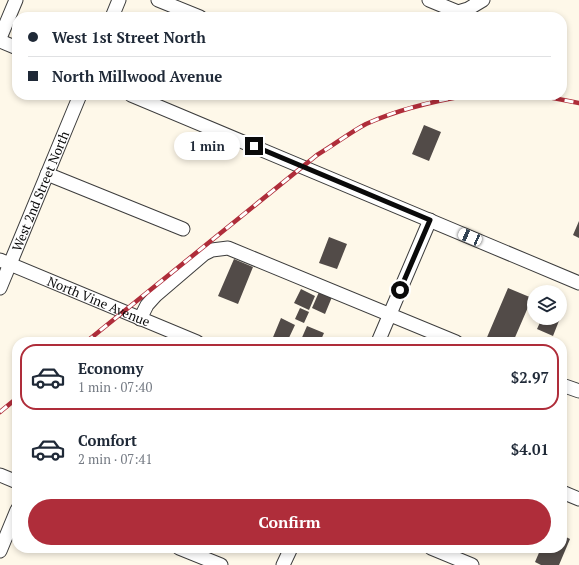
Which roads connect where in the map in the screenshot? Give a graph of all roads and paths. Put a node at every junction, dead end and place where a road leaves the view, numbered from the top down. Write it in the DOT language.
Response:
graph roads {
  1 [pos="16,0"];
  2 [pos="119,0"];
  3 [pos="158,0"];
  4 [pos="429,0"];
  5 [pos="484,0"];
  6 [pos="114,12"];
  7 [pos="188,12"];
  8 [pos="0,40"];
  9 [pos="12,46"];
  10 [pos="78,100"];
  11 [pos="143,100"];
  12 [pos="47,174"];
  13 [pos="430,220"];
  14 [pos="184,229"];
  15 [pos="5,262"];
  16 [pos="579,283"];
  17 [pos="0,288"];
  18 [pos="389,315"];
  19 [pos="140,319"];
  20 [pos="185,337"];
  21 [pos="380,337"];
  22 [pos="444,337"];
  23 [pos="567,387"];
  24 [pos="579,391"];
  25 [pos="0,475"];
  26 [pos="12,480"];
  27 [pos="567,494"];
  28 [pos="579,499"];
  29 [pos="12,522"];
  30 [pos="0,551"];
  31 [pos="191,553"];
  32 [pos="289,553"];
  33 [pos="443,553"];
  34 [pos="221,565"];
  35 [pos="284,565"];
  36 [pos="472,565"];
  1 -- 8 [label="street"];
  2 -- 6 [label="street"];
  3 -- 7 [label="street"];
  4 -- 5 [label="street"];
  8 -- 9 [label="street"];
  10 -- 12 [label="street, West 2nd Street North"];
  11 -- 13 [label="street"];
  12 -- 14 [label="street"];
  12 -- 15 [label="street, West 2nd Street North"];
  13 -- 16 [label="street"];
  13 -- 18 [label="street"];
  15 -- 17 [label="street, West 2nd Street North"];
  15 -- 19 [label="street, North Vine Avenue"];
  18 -- 19 [label="street"];
  18 -- 21 [label="street"];
  18 -- 22 [label="street"];
  19 -- 20 [label="street, North Vine Avenue"];
  23 -- 24 [label="street"];
  25 -- 26 [label="street"];
  27 -- 28 [label="street"];
  29 -- 30 [label="street"];
  31 -- 34 [label="street"];
  32 -- 35 [label="street"];
  33 -- 36 [label="street"];
}
